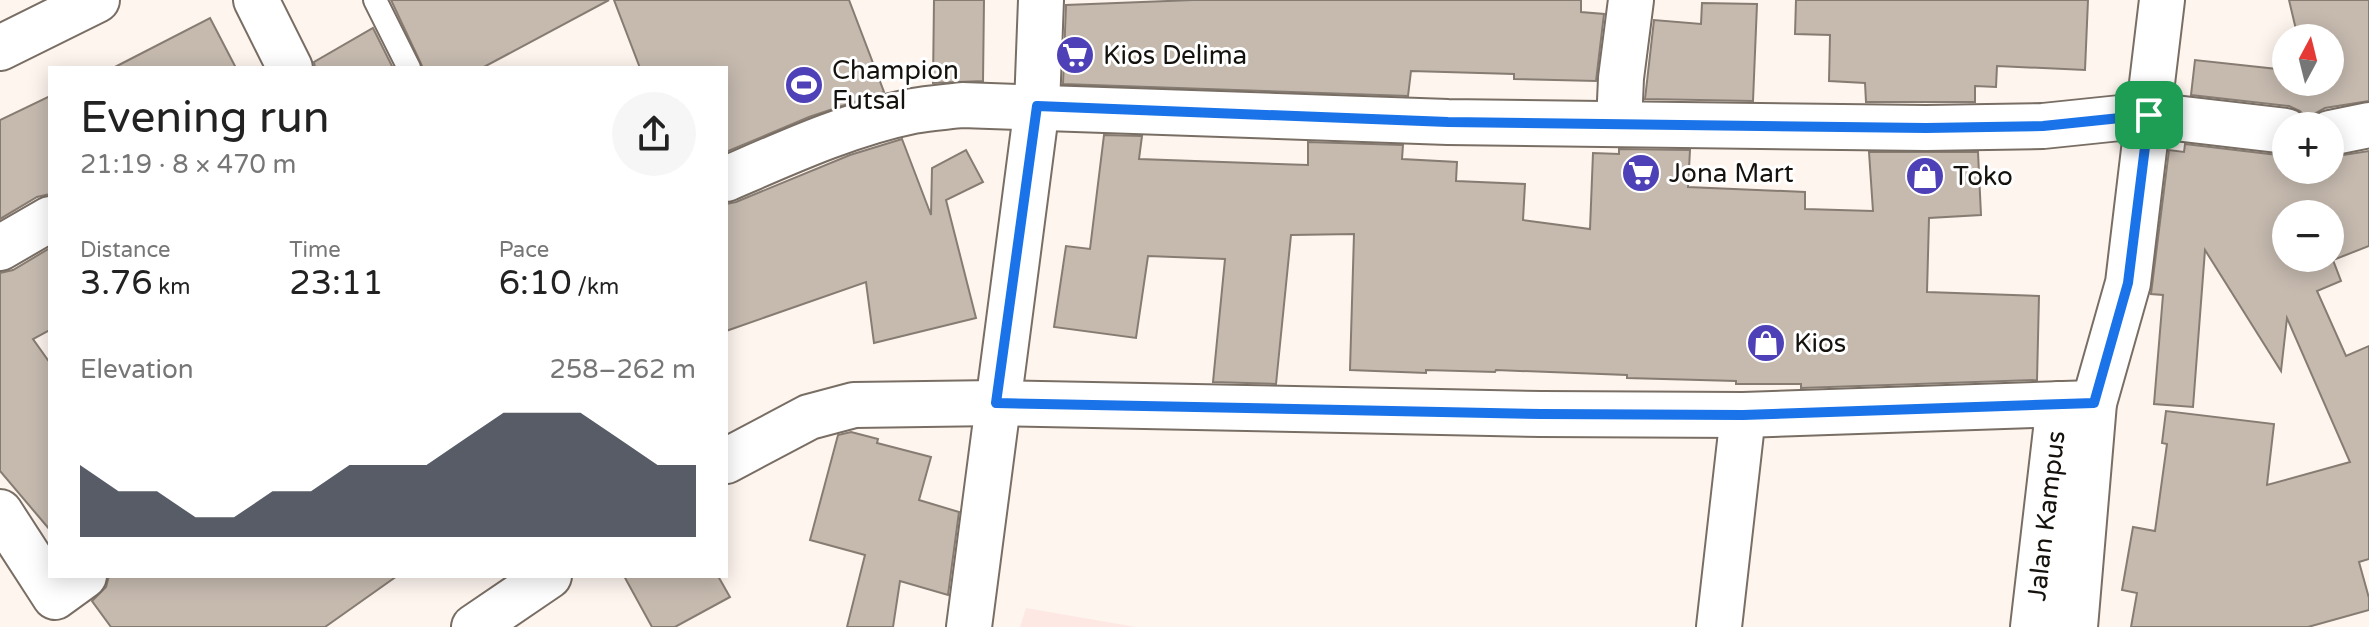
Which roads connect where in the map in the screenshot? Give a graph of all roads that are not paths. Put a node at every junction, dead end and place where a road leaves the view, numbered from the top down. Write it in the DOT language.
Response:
graph roads {
  1 [pos="97,0"];
  2 [pos="256,0"];
  3 [pos="375,0"];
  4 [pos="1041,0"];
  5 [pos="1631,0"];
  6 [pos="2162,0"];
  7 [pos="0,48"];
  8 [pos="289,66"];
  9 [pos="408,66"];
  10 [pos="1037,106"];
  11 [pos="2149,115"];
  12 [pos="1619,124"];
  13 [pos="2369,125"];
  14 [pos="2272,129"];
  15 [pos="2344,130"];
  16 [pos="728,178"];
  17 [pos="48,220"];
  18 [pos="0,248"];
  19 [pos="996,403"];
  20 [pos="2077,404"];
  21 [pos="1743,415"];
  22 [pos="728,460"];
  23 [pos="0,512"];
  24 [pos="48,571"];
  25 [pos="54,578"];
  26 [pos="546,578"];
  27 [pos="72,600"];
  28 [pos="474,627"];
  29 [pos="969,627"];
  30 [pos="1719,627"];
  31 [pos="2033,627"];
  32 [pos="2075,627"];
  1 -- 7 [label="main road"];
  2 -- 8 [label="main road"];
  3 -- 9 [label="lane"];
  4 -- 10 [label="main road"];
  5 -- 12 [label="main road"];
  6 -- 11 [label="main road, Jalan Kampus"];
  10 -- 12 [label="main road"];
  10 -- 16 [label="main road"];
  10 -- 19 [label="main road"];
  11 -- 12 [label="main road"];
  11 -- 14 [label="main road"];
  11 -- 20 [label="main road, Jalan Kampus"];
  13 -- 15 [label="main road"];
  17 -- 18 [label="main road"];
  19 -- 21 [label="main road"];
  19 -- 22 [label="main road"];
  19 -- 29 [label="main road"];
  20 -- 21 [label="main road"];
  20 -- 31 [label="main road, Jalan Kampus"];
  20 -- 32 [label="main road, Jalan Kampus"];
  21 -- 30 [label="main road"];
  23 -- 24 [label="main road"];
  25 -- 27 [label="main road"];
  26 -- 28 [label="main road"];
}
